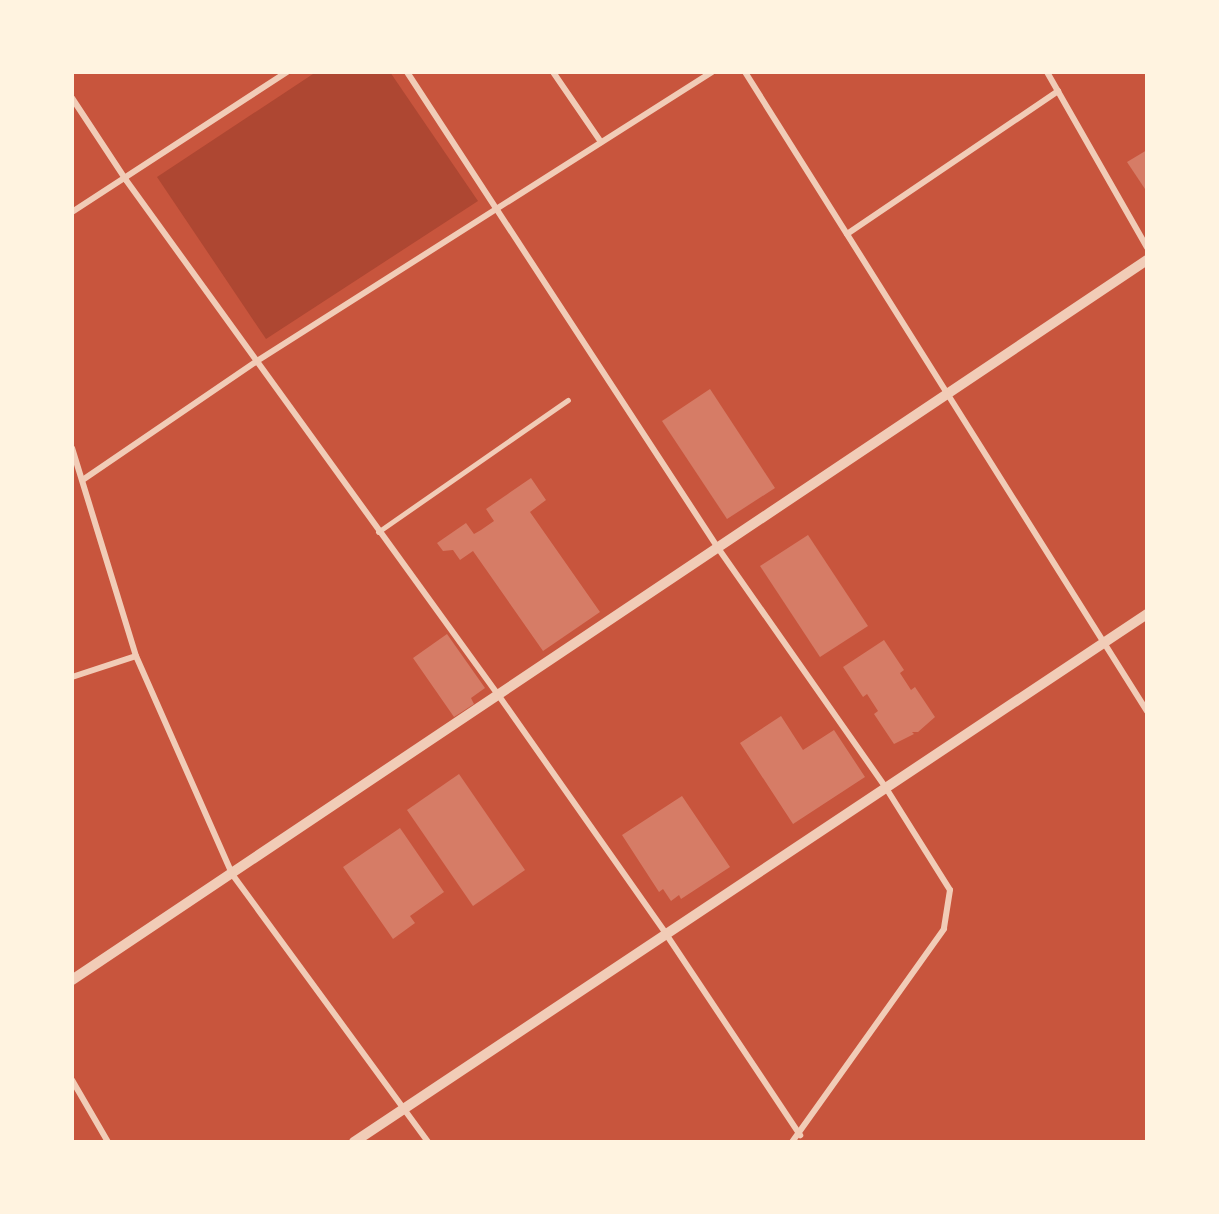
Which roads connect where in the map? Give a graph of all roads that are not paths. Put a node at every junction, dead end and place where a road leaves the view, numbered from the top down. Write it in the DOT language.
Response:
graph roads {
  1 [pos="287,72"];
  2 [pos="407,72"];
  3 [pos="554,72"];
  4 [pos="712,72"];
  5 [pos="745,72"];
  6 [pos="1047,72"];
  7 [pos="1058,90"];
  8 [pos="72,98"];
  9 [pos="601,142"];
  10 [pos="126,180"];
  11 [pos="496,207"];
  12 [pos="72,212"];
  13 [pos="847,234"];
  14 [pos="1147,247"];
  15 [pos="1147,260"];
  16 [pos="257,361"];
  17 [pos="948,393"];
  18 [pos="568,400"];
  19 [pos="72,448"];
  20 [pos="84,479"];
  21 [pos="378,532"];
  22 [pos="718,548"];
  23 [pos="1147,614"];
  24 [pos="1106,641"];
  25 [pos="135,656"];
  26 [pos="72,677"];
  27 [pos="499,696"];
  28 [pos="1147,711"];
  29 [pos="886,788"];
  30 [pos="232,874"];
  31 [pos="666,934"];
  32 [pos="72,980"];
  33 [pos="72,1080"];
  34 [pos="404,1109"];
  35 [pos="800,1135"];
  36 [pos="108,1142"];
  37 [pos="354,1142"];
  38 [pos="428,1142"];
  39 [pos="792,1142"];
  1 -- 10 [label="street"];
  2 -- 11 [label="street"];
  3 -- 9 [label="street"];
  4 -- 9 [label="street"];
  5 -- 13 [label="street"];
  6 -- 7 [label="street"];
  7 -- 13 [label="street"];
  7 -- 14 [label="street"];
  8 -- 10 [label="street"];
  9 -- 11 [label="street"];
  10 -- 12 [label="street"];
  10 -- 16 [label="street"];
  11 -- 16 [label="street"];
  11 -- 22 [label="street"];
  13 -- 17 [label="street"];
  15 -- 17 [label="street"];
  16 -- 20 [label="street"];
  16 -- 21 [label="street"];
  17 -- 22 [label="street"];
  17 -- 24 [label="street"];
  18 -- 21 [label="lane"];
  19 -- 20 [label="street"];
  20 -- 25 [label="street"];
  21 -- 27 [label="street"];
  22 -- 27 [label="street"];
  22 -- 29 [label="street"];
  23 -- 24 [label="street"];
  24 -- 28 [label="street"];
  24 -- 29 [label="street"];
  25 -- 26 [label="street"];
  25 -- 30 [label="street"];
  27 -- 30 [label="street"];
  27 -- 31 [label="street"];
  29 -- 31 [label="street"];
  29 -- 35 [label="street"];
  30 -- 32 [label="street"];
  30 -- 34 [label="street"];
  31 -- 34 [label="street"];
  31 -- 35 [label="street"];
  33 -- 36 [label="street"];
  34 -- 37 [label="street"];
  34 -- 38 [label="street"];
  35 -- 39 [label="street"];
}
